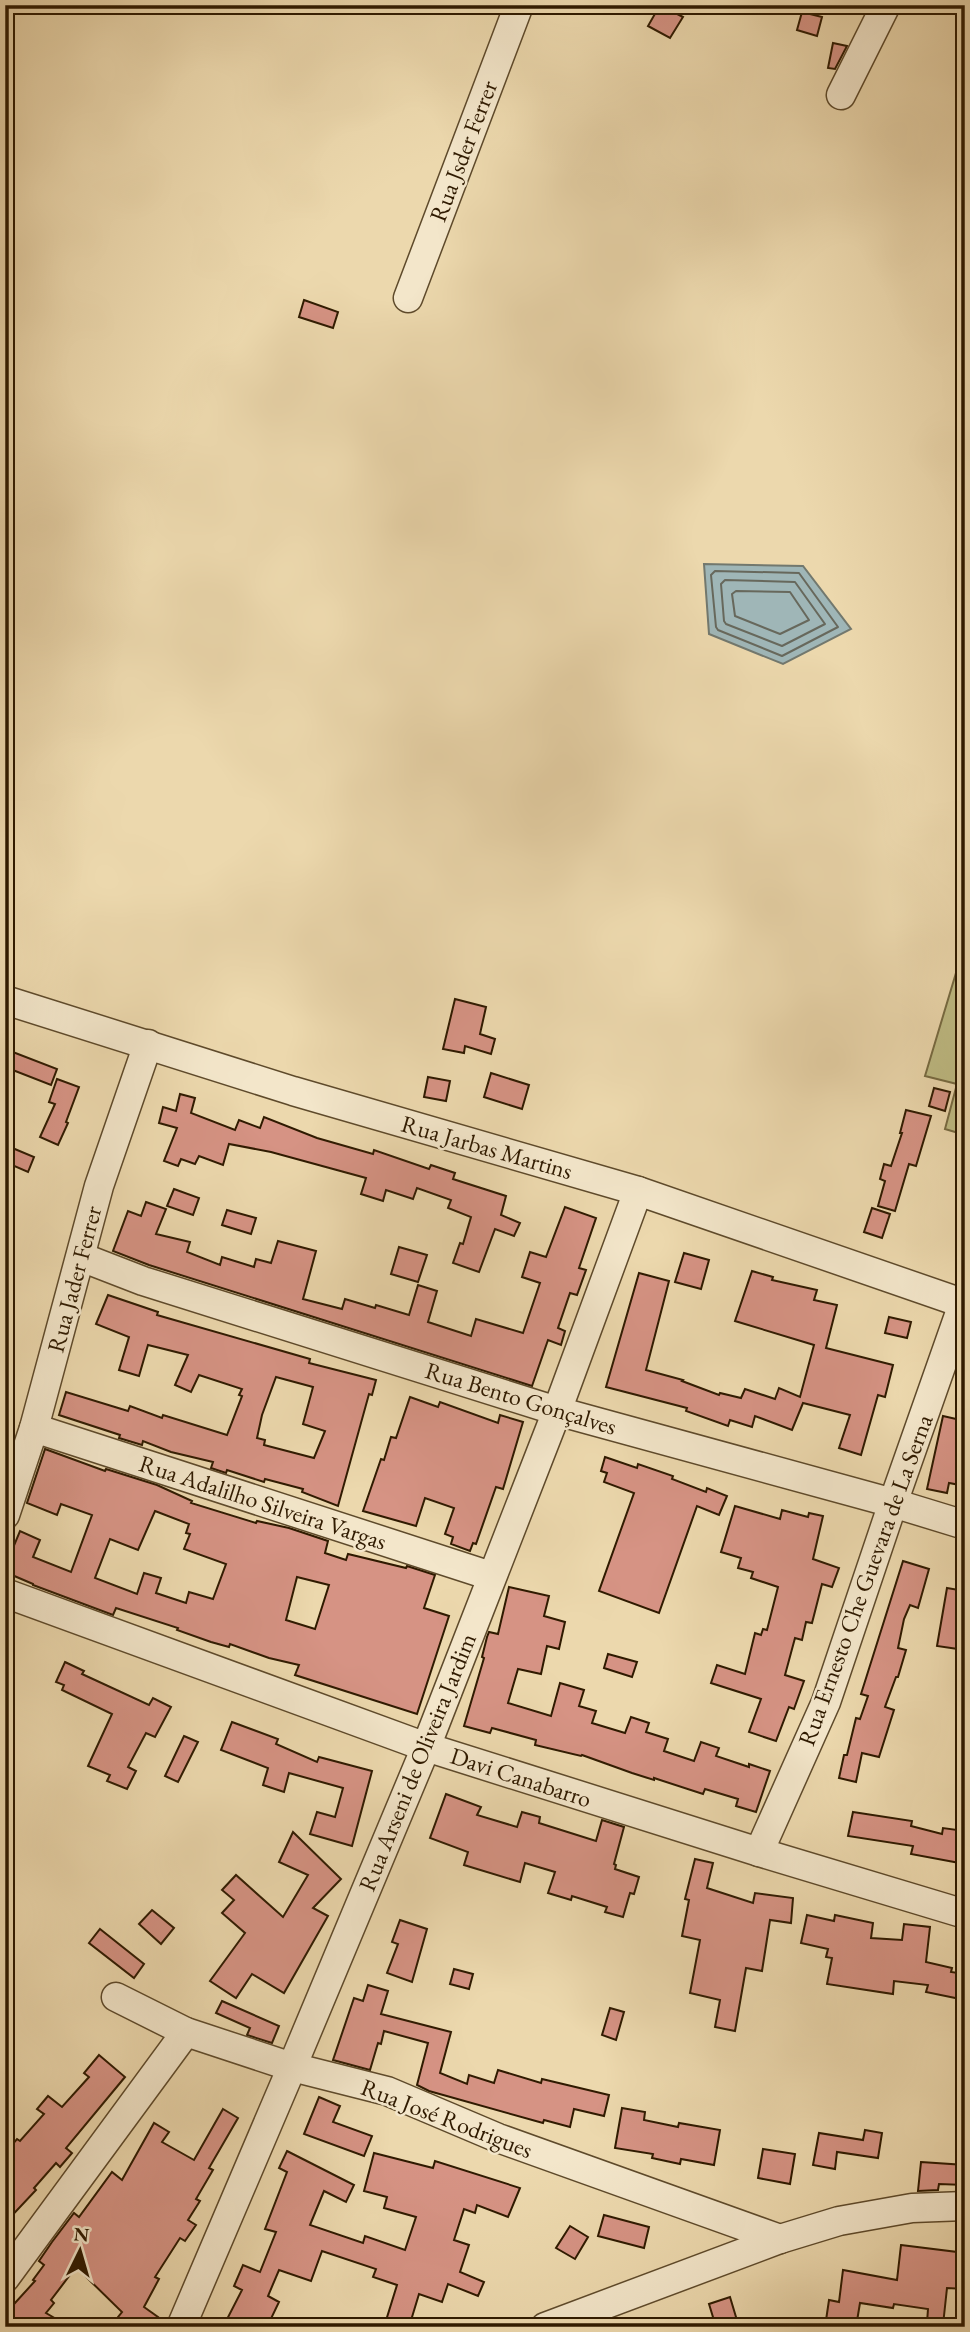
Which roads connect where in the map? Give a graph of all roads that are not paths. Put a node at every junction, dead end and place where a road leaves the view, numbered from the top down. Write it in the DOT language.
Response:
graph roads {
  1 [pos="519,5"];
  2 [pos="886,5"];
  3 [pos="841,95"];
  4 [pos="408,298"];
  5 [pos="5,1000"];
  6 [pos="148,1044"];
  7 [pos="638,1191"];
  8 [pos="81,1257"];
  9 [pos="964,1304"];
  10 [pos="557,1411"];
  11 [pos="34,1428"];
  12 [pos="893,1503"];
  13 [pos="5,1515"];
  14 [pos="965,1525"];
  15 [pos="491,1576"];
  16 [pos="5,1592"];
  17 [pos="426,1747"];
  18 [pos="759,1852"];
  19 [pos="965,1914"];
  20 [pos="116,1997"];
  21 [pos="186,2032"];
  22 [pos="292,2067"];
  23 [pos="965,2206"];
  24 [pos="780,2239"];
  25 [pos="5,2278"];
  26 [pos="181,2327"];
  27 [pos="545,2327"];
  1 -- 4 [label="street, Rua Jsder Ferrer"];
  2 -- 3 [label="street"];
  5 -- 6 [label="street, Rua Jarbas Martins"];
  6 -- 7 [label="street, Rua Jarbas Martins"];
  6 -- 8 [label="street, Rua Jader Ferrer"];
  7 -- 9 [label="street, Rua Jarbas Martins"];
  7 -- 10 [label="street, Rua Arseni de Oliveira Jardim"];
  8 -- 10 [label="street, Rua Bento Gonçalves"];
  8 -- 11 [label="street, Rua Jader Ferrer"];
  9 -- 12 [label="street, Rua Ernesto Che Guevara de La Serna"];
  10 -- 12 [label="street, Rua Bento Gonçalves"];
  10 -- 15 [label="street, Rua Arseni de Oliveira Jardim"];
  11 -- 13 [label="street, Rua Jader Ferrer"];
  11 -- 15 [label="street, Rua Adalilho Silveira Vargas"];
  12 -- 14 [label="street, Rua Bento Gonçalves"];
  12 -- 18 [label="street, Rua Ernesto Che Guevara de La Serna"];
  15 -- 17 [label="street, Rua Arseni de Oliveira Jardim"];
  16 -- 17 [label="street, Davi Canabarro"];
  17 -- 18 [label="street, Davi Canabarro"];
  17 -- 22 [label="street, Rua Arseni de Oliveira Jardim"];
  18 -- 19 [label="street, Davi Canabarro"];
  20 -- 21 [label="street, Rua José Rodrigues"];
  21 -- 22 [label="street, Rua José Rodrigues"];
  21 -- 25 [label="street"];
  22 -- 24 [label="street, Rua José Rodrigues"];
  22 -- 26 [label="street, Rua Arseni de Oliveira Jardim"];
  23 -- 24 [label="street"];
  24 -- 27 [label="street"];
}
